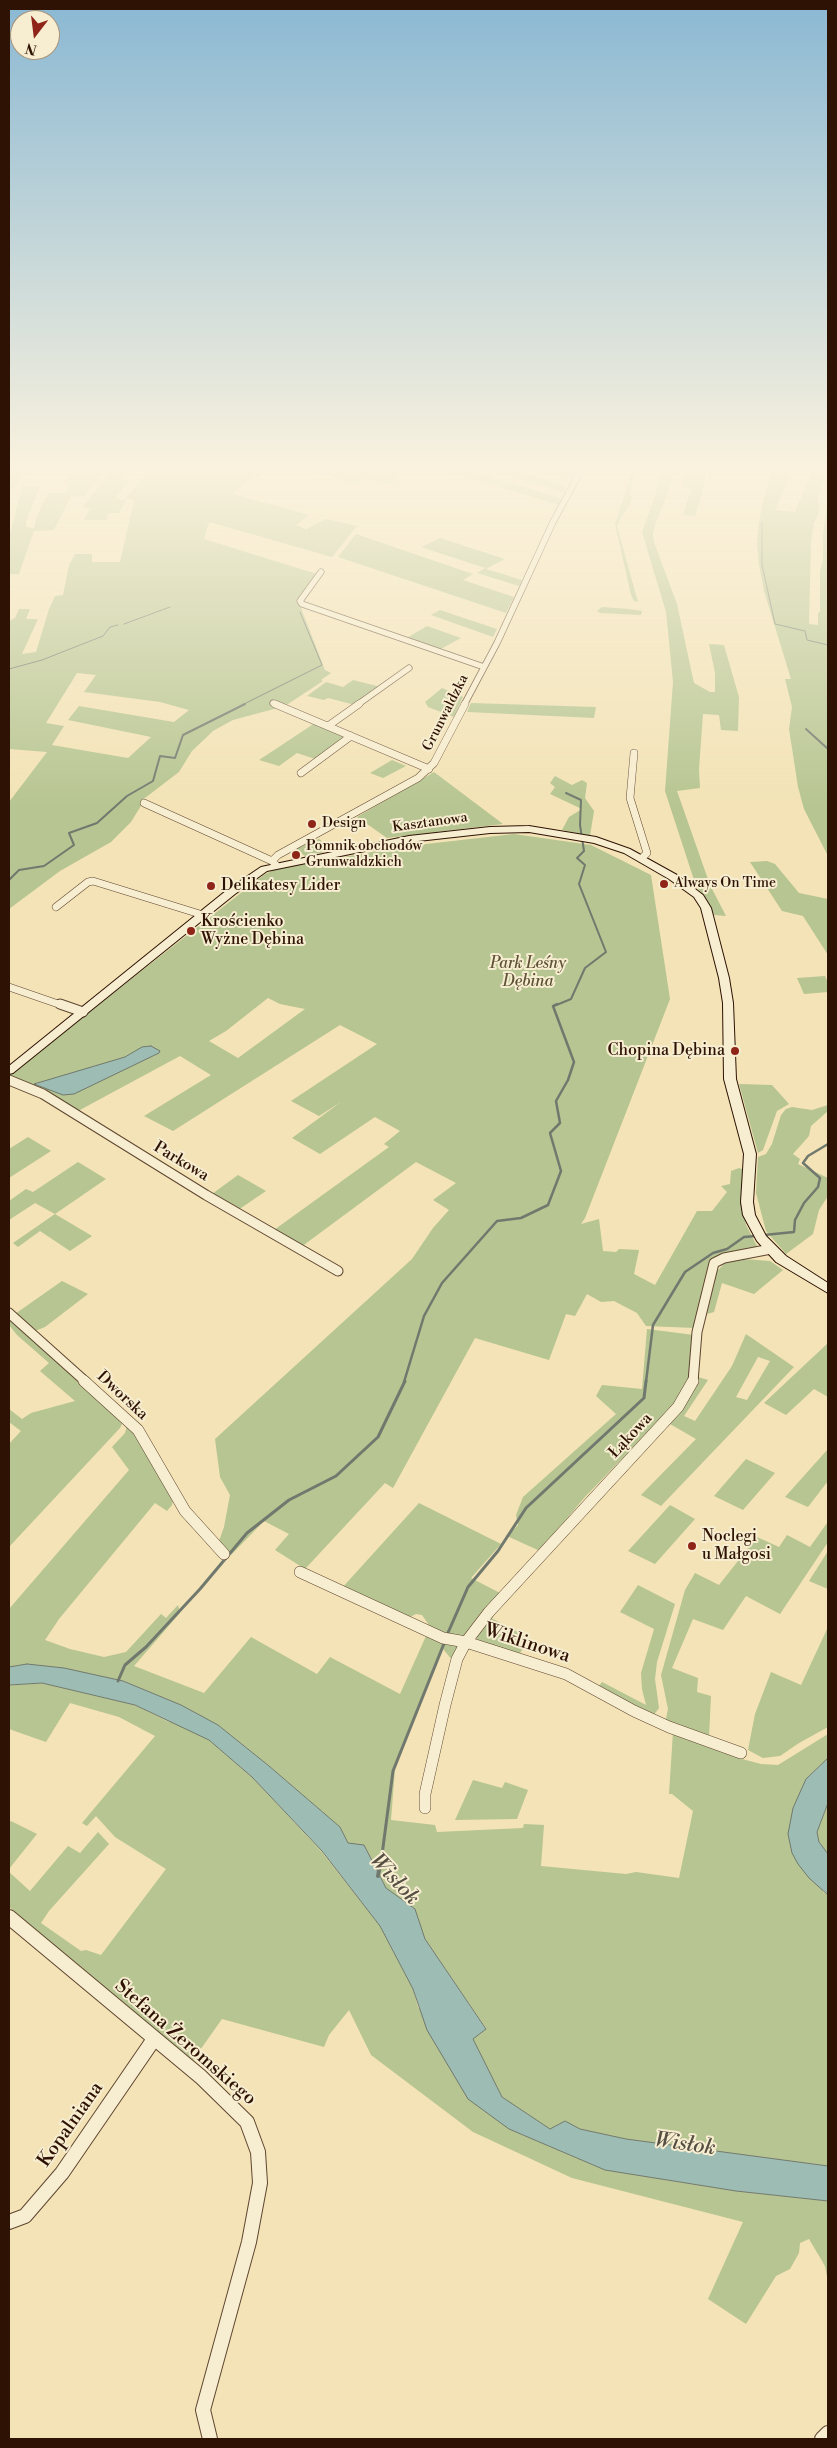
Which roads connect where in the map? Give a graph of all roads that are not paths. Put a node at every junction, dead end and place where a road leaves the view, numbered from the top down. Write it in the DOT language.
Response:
graph roads {
  1 [pos="316,579"];
  2 [pos="527,579"];
  3 [pos="484,667"];
  4 [pos="409,668"];
  5 [pos="273,704"];
  6 [pos="328,726"];
  7 [pos="351,736"];
  8 [pos="634,753"];
  9 [pos="429,769"];
  10 [pos="301,773"];
  11 [pos="144,803"];
  12 [pos="643,858"];
  13 [pos="274,863"];
  14 [pos="56,907"];
  15 [pos="203,915"];
  16 [pos="9,987"];
  17 [pos="83,1012"];
  18 [pos="9,1070"];
  19 [pos="9,1080"];
  20 [pos="771,1249"];
  21 [pos="338,1271"];
  22 [pos="828,1289"];
  23 [pos="9,1313"];
  24 [pos="224,1554"];
  25 [pos="300,1572"];
  26 [pos="466,1642"];
  27 [pos="741,1753"];
  28 [pos="425,1808"];
  29 [pos="9,1917"];
  30 [pos="154,2039"];
  31 [pos="9,2222"];
  32 [pos="828,2433"];
  33 [pos="210,2439"];
  34 [pos="822,2439"];
  1 -- 3 [label="street, Grunwaldzka"];
  2 -- 3 [label="street, Grunwaldzka"];
  3 -- 9 [label="street, Grunwaldzka"];
  4 -- 6 [label="street"];
  5 -- 6 [label="street, Grunwaldzka"];
  6 -- 7 [label="street, Grunwaldzka"];
  7 -- 9 [label="street, Grunwaldzka"];
  7 -- 10 [label="street"];
  8 -- 12 [label="street"];
  9 -- 13 [label="street, Grunwaldzka"];
  11 -- 13 [label="street"];
  12 -- 13 [label="street, Kasztanowa"];
  12 -- 20 [label="street, Kasztanowa"];
  13 -- 15 [label="street, Kasztanowa"];
  14 -- 15 [label="street"];
  15 -- 17 [label="street, Kasztanowa"];
  16 -- 17 [label="street"];
  17 -- 18 [label="street, Kasztanowa"];
  19 -- 21 [label="street, Parkowa"];
  20 -- 22 [label="street"];
  20 -- 26 [label="street, Łąkowa"];
  23 -- 24 [label="street, Dworska"];
  25 -- 26 [label="street, Wiklinowa"];
  26 -- 27 [label="street, Wiklinowa"];
  26 -- 28 [label="street"];
  29 -- 30 [label="street, Stefana Żeromskiego"];
  30 -- 31 [label="street, Kopalniana"];
  30 -- 33 [label="street, Stefana Żeromskiego"];
  32 -- 34 [label="street"];
}
